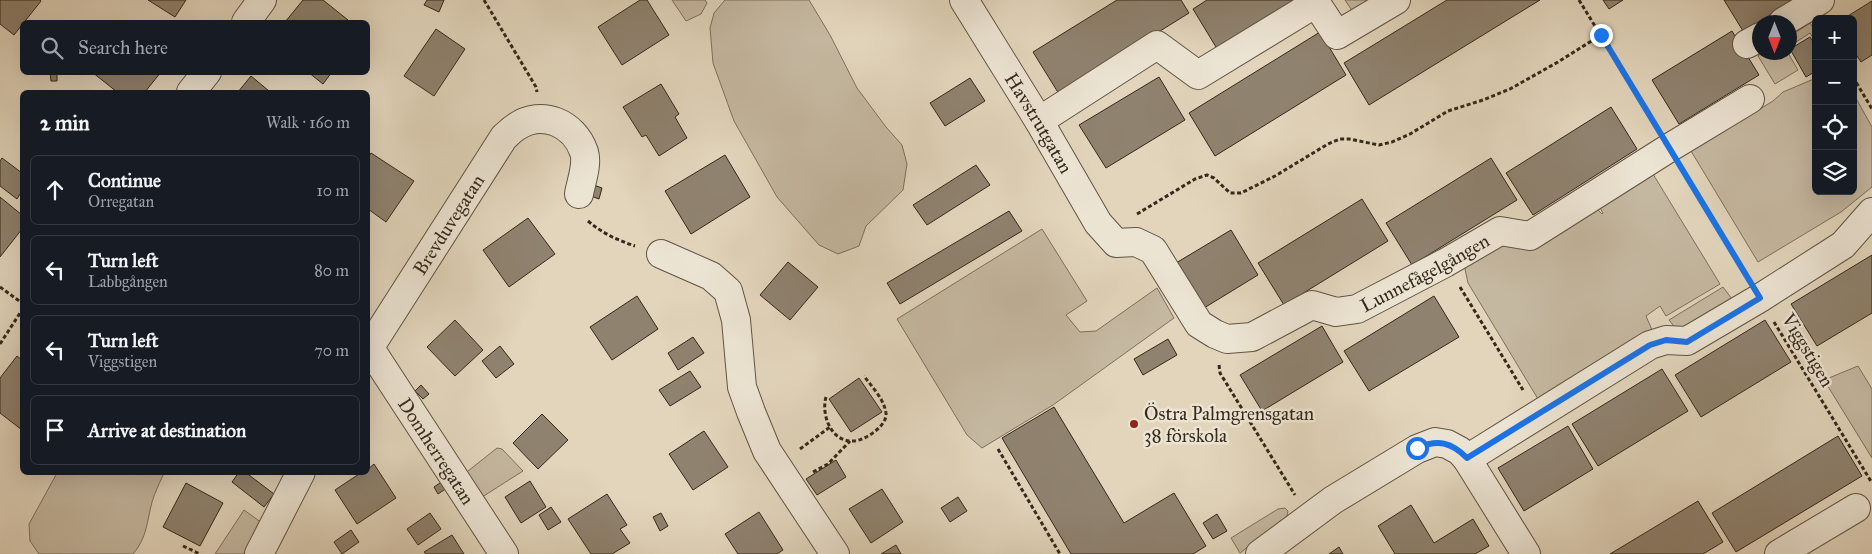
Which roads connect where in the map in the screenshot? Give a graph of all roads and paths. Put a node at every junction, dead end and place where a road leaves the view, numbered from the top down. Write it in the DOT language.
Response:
graph roads {
  1 [pos="262,0"];
  2 [pos="484,0"];
  3 [pos="964,0"];
  4 [pos="1396,0"];
  5 [pos="1579,0"];
  6 [pos="1820,0"];
  7 [pos="1795,15"];
  8 [pos="247,20"];
  9 [pos="1601,35"];
  10 [pos="205,75"];
  11 [pos="1857,84"];
  12 [pos="193,90"];
  13 [pos="1750,99"];
  14 [pos="1872,109"];
  15 [pos="543,118"];
  16 [pos="1039,121"];
  17 [pos="1669,148"];
  18 [pos="579,194"];
  19 [pos="1872,212"];
  20 [pos="1116,244"];
  21 [pos="661,254"];
  22 [pos="1445,263"];
  23 [pos="0,288"];
  24 [pos="1760,298"];
  25 [pos="20,303"];
  26 [pos="20,313"];
  27 [pos="1215,334"];
  28 [pos="0,344"];
  29 [pos="370,345"];
  30 [pos="370,351"];
  31 [pos="864,376"];
  32 [pos="826,397"];
  33 [pos="1538,413"];
  34 [pos="830,428"];
  35 [pos="851,441"];
  36 [pos="998,449"];
  37 [pos="1467,458"];
  38 [pos="776,465"];
  39 [pos="812,472"];
  40 [pos="299,475"];
  41 [pos="1872,484"];
  42 [pos="1856,508"];
  43 [pos="1310,518"];
  44 [pos="183,546"];
  45 [pos="200,554"];
  46 [pos="259,554"];
  47 [pos="504,554"];
  48 [pos="835,554"];
  49 [pos="1060,554"];
  50 [pos="1260,554"];
  51 [pos="1526,554"];
  52 [pos="1779,554"];
  1 -- 8 [label="street"];
  2 -- 15 [label="path"];
  3 -- 16 [label="street, Havstrutgatan"];
  4 -- 16 [label="street"];
  5 -- 9 [label="path, Viggstigen"];
  6 -- 7 [label="street"];
  9 -- 17 [label="path, Viggstigen"];
  9 -- 20 [label="path"];
  10 -- 12 [label="street"];
  11 -- 14 [label="path"];
  13 -- 17 [label="street, Lunnefågelgången"];
  15 -- 18 [label="street"];
  15 -- 29 [label="street, Brevduvegatan"];
  16 -- 20 [label="street, Havstrutgatan"];
  17 -- 22 [label="street, Lunnefågelgången"];
  17 -- 24 [label="path, Viggstigen"];
  18 -- 21 [label="path"];
  19 -- 24 [label="street"];
  20 -- 27 [label="street, Lunnefågelgången"];
  21 -- 38 [label="street"];
  22 -- 27 [label="street, Lunnefågelgången"];
  22 -- 33 [label="path"];
  23 -- 25 [label="path"];
  24 -- 33 [label="street"];
  24 -- 41 [label="path, Viggstigen"];
  26 -- 28 [label="path"];
  27 -- 43 [label="path"];
  30 -- 47 [label="street, Domherregatan"];
  31 -- 35 [label="path"];
  32 -- 34 [label="path"];
  33 -- 37 [label="street"];
  34 -- 35 [label="path"];
  34 -- 38 [label="path"];
  35 -- 39 [label="path"];
  36 -- 49 [label="path"];
  37 -- 43 [label="street"];
  37 -- 51 [label="street"];
  38 -- 48 [label="street"];
  40 -- 46 [label="street"];
  42 -- 52 [label="street"];
  43 -- 50 [label="street"];
  44 -- 45 [label="path"];
}
